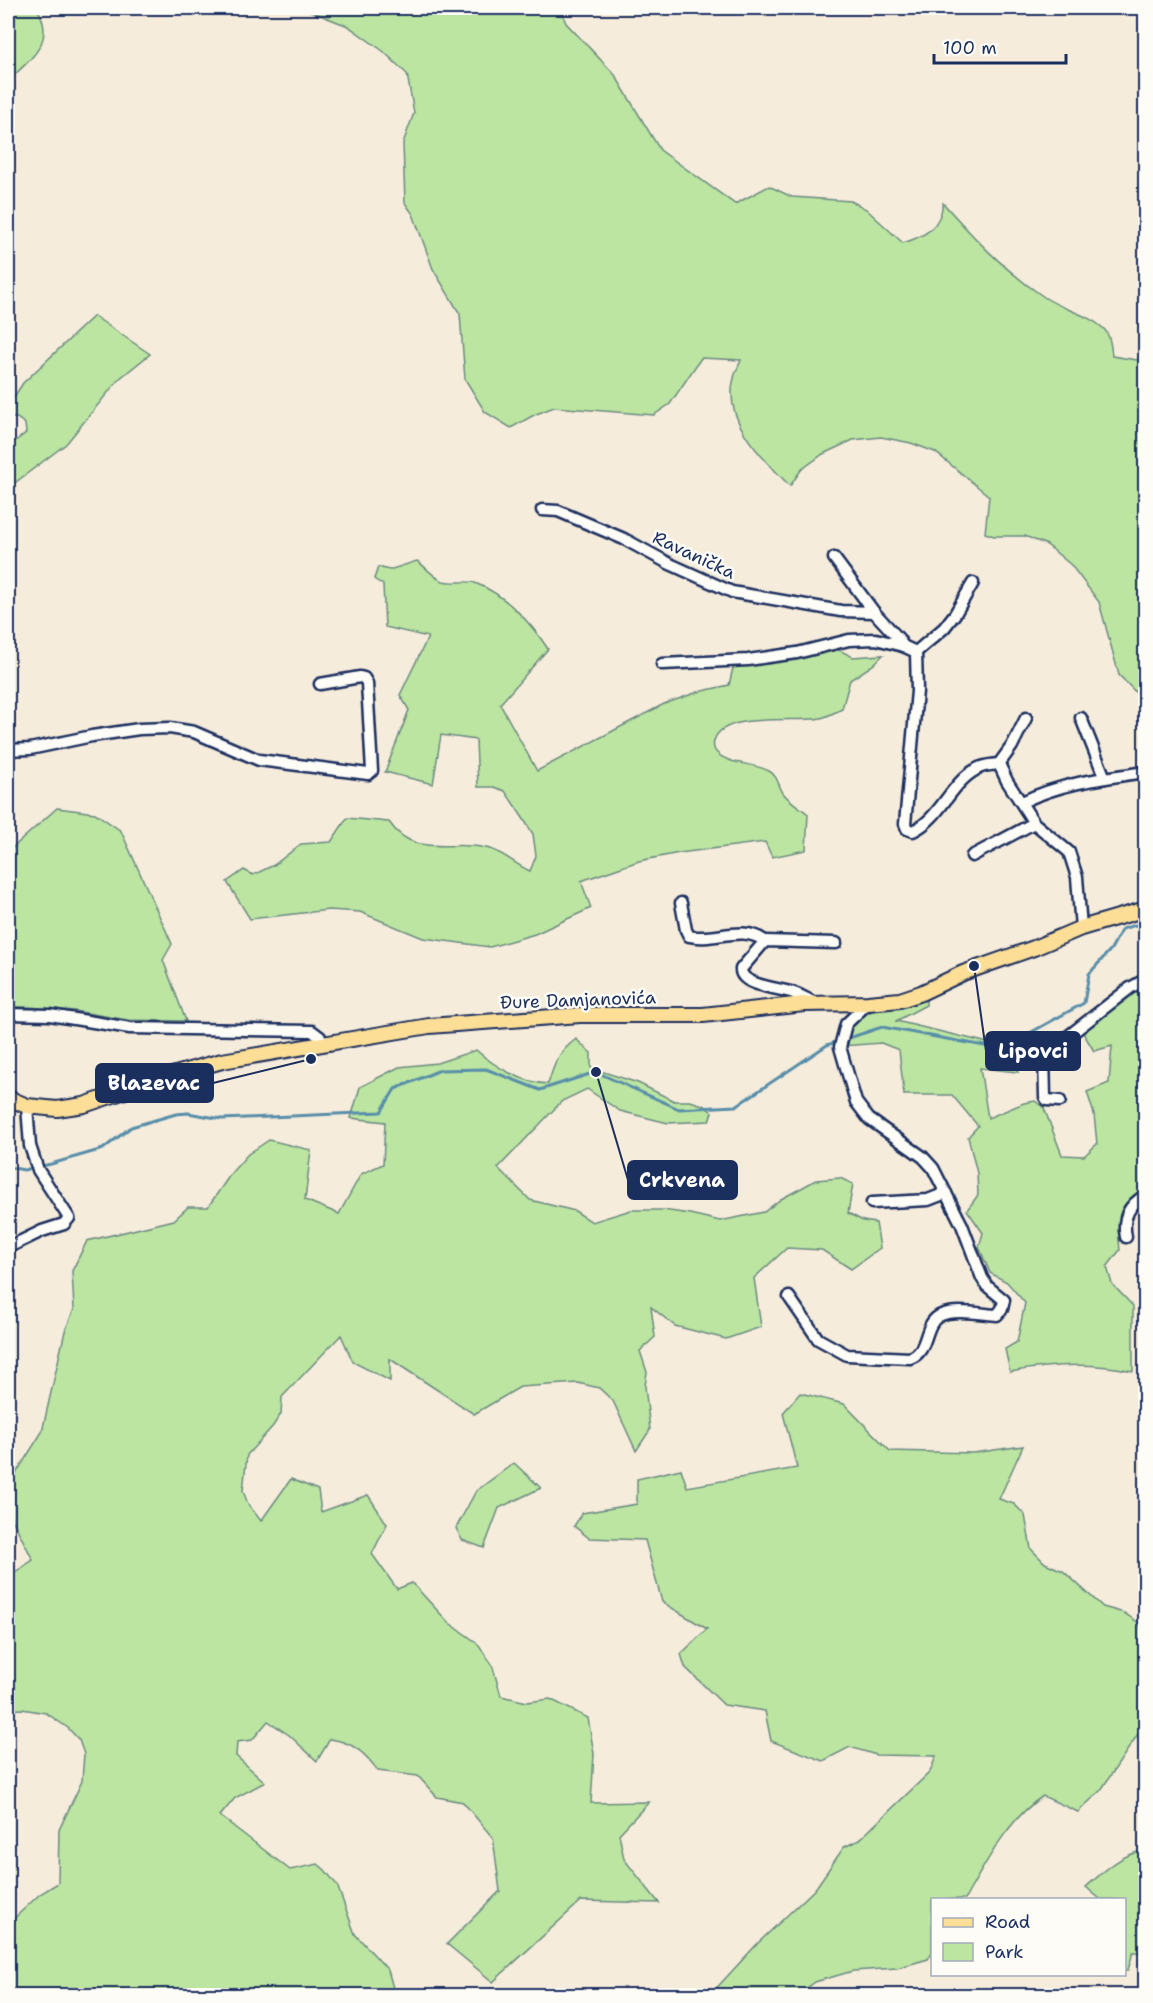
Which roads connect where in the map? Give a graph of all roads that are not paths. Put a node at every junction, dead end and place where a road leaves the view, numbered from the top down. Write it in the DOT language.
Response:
graph roads {
  1 [pos="542,510"];
  2 [pos="834,558"];
  3 [pos="973,583"];
  4 [pos="874,612"];
  5 [pos="903,646"];
  6 [pos="916,652"];
  7 [pos="662,664"];
  8 [pos="320,684"];
  9 [pos="1026,718"];
  10 [pos="1081,718"];
  11 [pos="8,750"];
  12 [pos="999,764"];
  13 [pos="1146,772"];
  14 [pos="1105,778"];
  15 [pos="1022,802"];
  16 [pos="1034,823"];
  17 [pos="972,856"];
  18 [pos="681,903"];
  19 [pos="1146,909"];
  20 [pos="1081,928"];
  21 [pos="765,941"];
  22 [pos="836,943"];
  23 [pos="1146,979"];
  24 [pos="868,1003"];
  25 [pos="817,1004"];
  26 [pos="8,1014"];
  27 [pos="324,1044"];
  28 [pos="8,1098"];
  29 [pos="1060,1101"];
  30 [pos="27,1106"];
  31 [pos="946,1193"];
  32 [pos="1146,1194"];
  33 [pos="872,1203"];
  34 [pos="1126,1237"];
  35 [pos="9,1247"];
  36 [pos="789,1297"];
  1 -- 4 [label="street, Ravanička"];
  2 -- 4 [label="street"];
  3 -- 6 [label="street"];
  4 -- 5 [label="street"];
  5 -- 6 [label="street"];
  5 -- 7 [label="street"];
  6 -- 12 [label="street"];
  8 -- 11 [label="street"];
  9 -- 12 [label="street"];
  10 -- 14 [label="street"];
  12 -- 15 [label="street"];
  13 -- 14 [label="street"];
  14 -- 15 [label="street"];
  15 -- 16 [label="street"];
  16 -- 17 [label="street"];
  16 -- 20 [label="street"];
  18 -- 21 [label="street"];
  19 -- 20 [label="main road, Đure Damjanovića"];
  20 -- 24 [label="main road, Đure Damjanovića"];
  21 -- 22 [label="street"];
  21 -- 25 [label="street"];
  23 -- 29 [label="street"];
  24 -- 25 [label="main road, Đure Damjanovića"];
  24 -- 31 [label="street"];
  25 -- 27 [label="main road, Đure Damjanovića"];
  26 -- 27 [label="street"];
  27 -- 30 [label="main road, Đure Damjanovića"];
  28 -- 30 [label="main road, Đure Damjanovića"];
  30 -- 35 [label="street"];
  31 -- 33 [label="street"];
  31 -- 36 [label="street"];
  32 -- 34 [label="street"];
}
